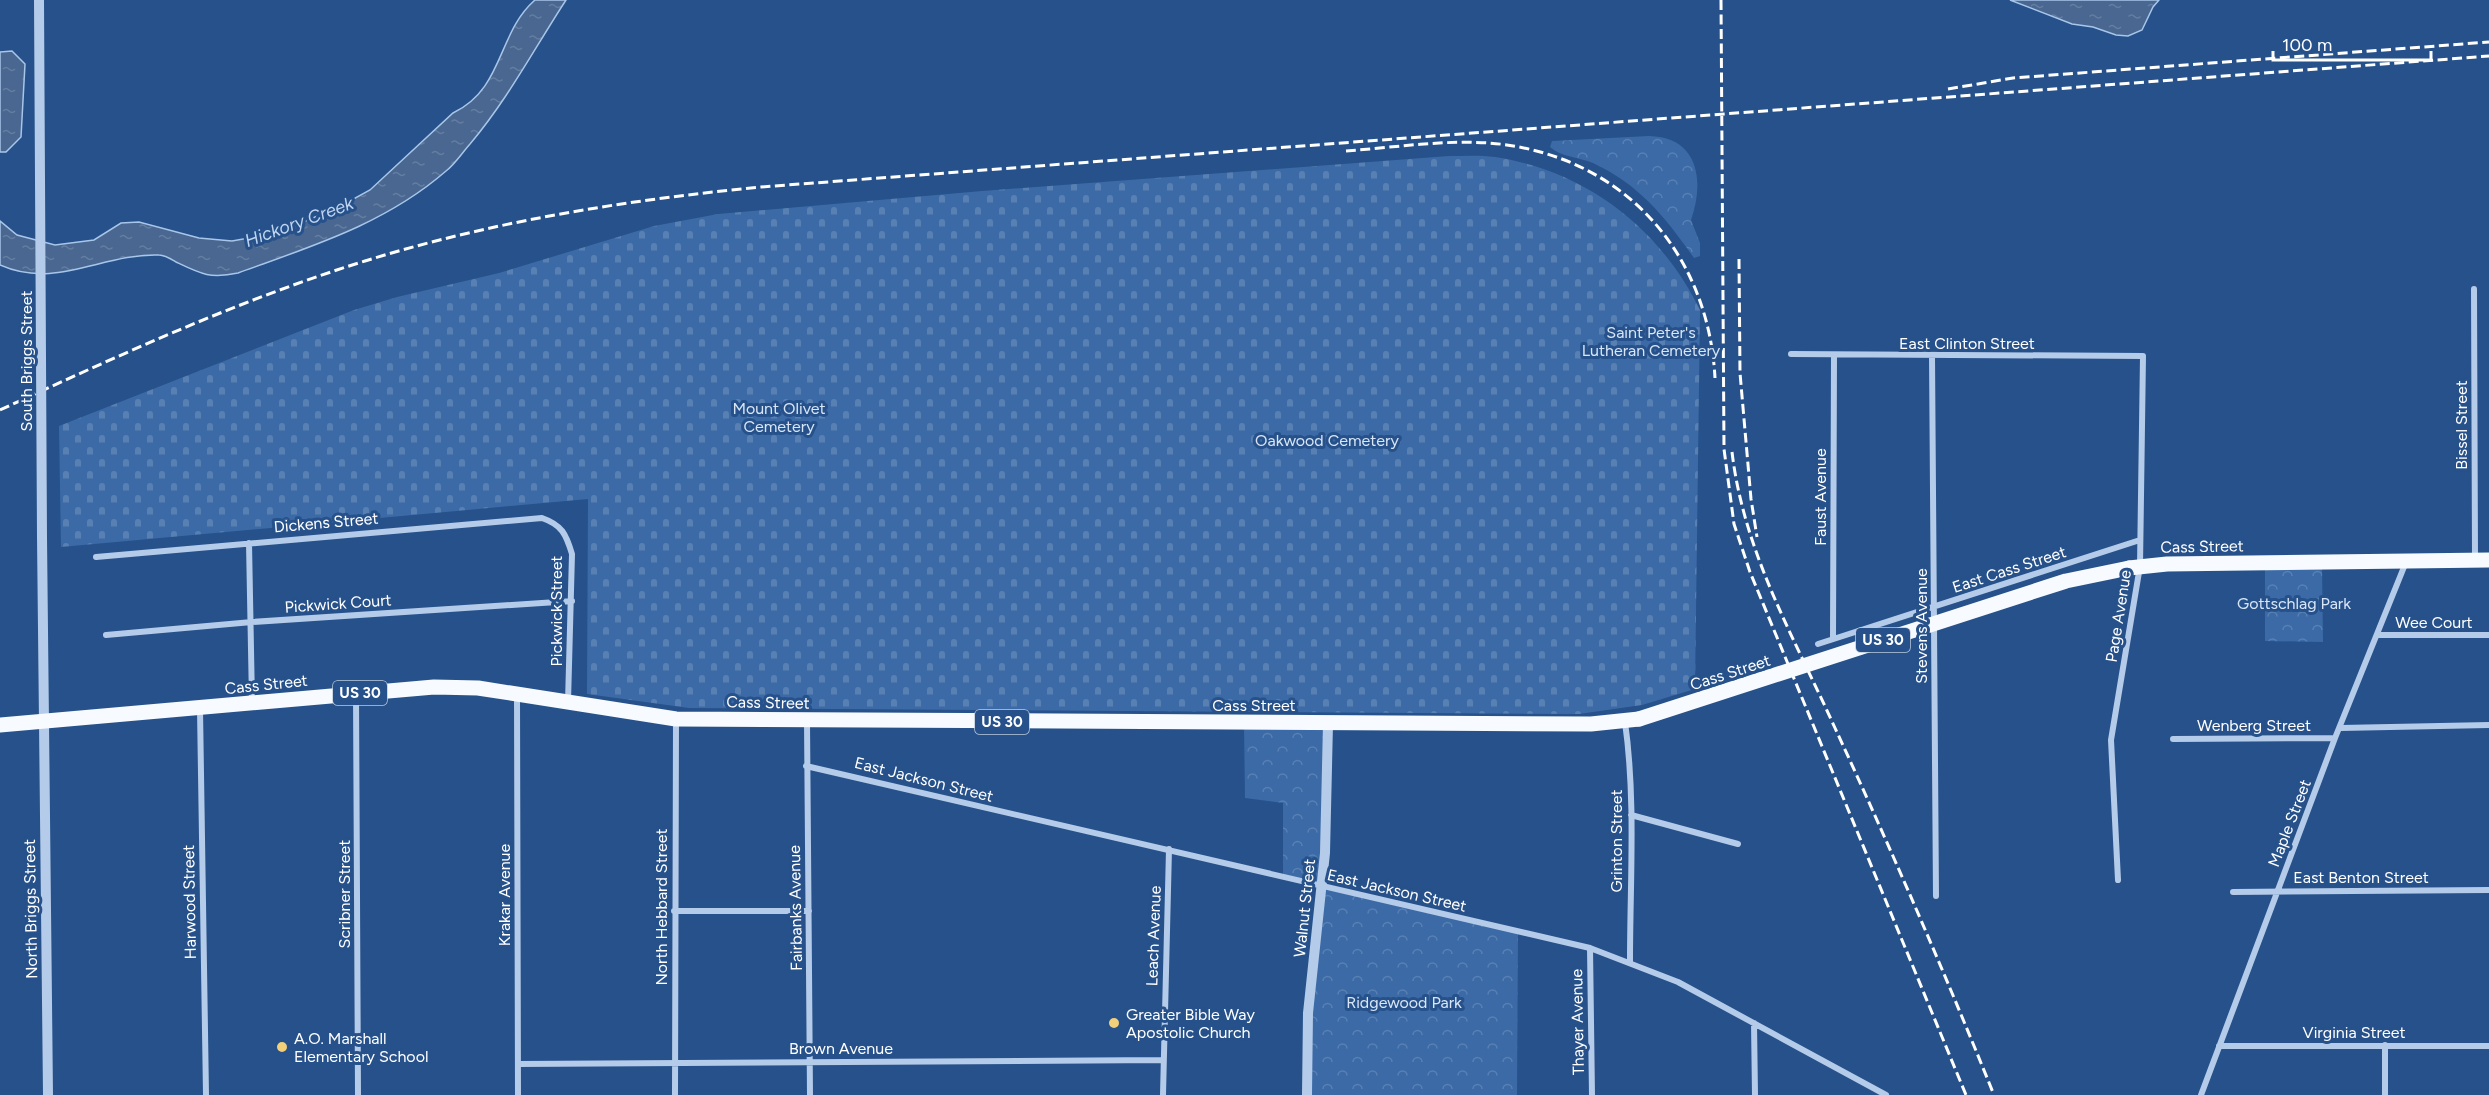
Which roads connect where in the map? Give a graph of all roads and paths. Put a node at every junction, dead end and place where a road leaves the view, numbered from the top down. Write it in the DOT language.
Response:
graph roads {
  1 [pos="39,0"];
  2 [pos="2474,289"];
  3 [pos="1791,354"];
  4 [pos="1834,355"];
  5 [pos="1932,356"];
  6 [pos="2143,356"];
  7 [pos="558,524"];
  8 [pos="2140,540"];
  9 [pos="249,543"];
  10 [pos="96,557"];
  11 [pos="2482,560"];
  12 [pos="2406,562"];
  13 [pos="2134,567"];
  14 [pos="572,601"];
  15 [pos="1934,607"];
  16 [pos="252,622"];
  17 [pos="106,635"];
  18 [pos="2378,635"];
  19 [pos="2489,635"];
  20 [pos="1833,639"];
  21 [pos="1818,644"];
  22 [pos="356,693"];
  23 [pos="517,694"];
  24 [pos="568,702"];
  25 [pos="252,703"];
  26 [pos="200,709"];
  27 [pos="676,719"];
  28 [pos="1632,720"];
  29 [pos="807,721"];
  30 [pos="43,722"];
  31 [pos="1328,724"];
  32 [pos="0,725"];
  33 [pos="2489,725"];
  34 [pos="2341,728"];
  35 [pos="2336,738"];
  36 [pos="2173,739"];
  37 [pos="806,766"];
  38 [pos="1630,815"];
  39 [pos="1738,844"];
  40 [pos="1169,849"];
  41 [pos="2118,880"];
  42 [pos="1321,886"];
  43 [pos="2489,890"];
  44 [pos="2278,891"];
  45 [pos="2233,892"];
  46 [pos="1936,896"];
  47 [pos="674,911"];
  48 [pos="809,911"];
  49 [pos="1590,948"];
  50 [pos="1630,961"];
  51 [pos="1754,1023"];
  52 [pos="2385,1045"];
  53 [pos="2219,1046"];
  54 [pos="2489,1046"];
  55 [pos="1163,1059"];
  56 [pos="675,1062"];
  57 [pos="810,1062"];
  58 [pos="518,1064"];
  59 [pos="48,1095"];
  60 [pos="206,1095"];
  61 [pos="358,1095"];
  62 [pos="518,1095"];
  63 [pos="675,1095"];
  64 [pos="810,1095"];
  65 [pos="1163,1095"];
  66 [pos="1307,1095"];
  67 [pos="1592,1095"];
  68 [pos="1755,1095"];
  69 [pos="1886,1095"];
  70 [pos="2201,1095"];
  71 [pos="2385,1095"];
  1 -- 30 [label="street, South Briggs Street, bridge"];
  2 -- 11 [label="street, Bissel Street"];
  3 -- 4 [label="street, East Clinton Street"];
  4 -- 5 [label="street, East Clinton Street"];
  4 -- 20 [label="street, Faust Avenue"];
  5 -- 6 [label="street, East Clinton Street"];
  5 -- 15 [label="street, Stevens Avenue"];
  6 -- 8 [label="street, Page Avenue"];
  7 -- 9 [label="street, Dickens Street"];
  7 -- 14 [label="street, Pickwick Street"];
  8 -- 13 [label="street, Page Avenue"];
  8 -- 15 [label="street, East Cass Street"];
  9 -- 10 [label="street, Dickens Street"];
  9 -- 16 [label="street"];
  11 -- 12 [label="main road, Cass Street / US 30"];
  12 -- 13 [label="main road, Cass Street / US 30"];
  12 -- 18 [label="street, Maple Street"];
  13 -- 28 [label="main road, Cass Street / US 30, bridge"];
  13 -- 41 [label="street, Page Avenue"];
  14 -- 16 [label="street, Pickwick Court"];
  14 -- 24 [label="street, Pickwick Street"];
  15 -- 20 [label="street, East Cass Street"];
  15 -- 46 [label="street, Stevens Avenue"];
  16 -- 17 [label="street, Pickwick Court"];
  16 -- 25 [label="street"];
  18 -- 19 [label="street, Wee Court"];
  18 -- 34 [label="street, Maple Street"];
  20 -- 21 [label="street, East Cass Street"];
  22 -- 23 [label="main road, Cass Street / US 30"];
  22 -- 25 [label="main road, Cass Street / US 30"];
  22 -- 61 [label="street, Scribner Street"];
  23 -- 24 [label="main road, Cass Street / US 30"];
  23 -- 58 [label="street, Krakar Avenue"];
  24 -- 27 [label="main road, Cass Street / US 30"];
  25 -- 26 [label="main road, Cass Street / US 30"];
  26 -- 30 [label="main road, Cass Street / US 30"];
  26 -- 60 [label="street, Harwood Street"];
  27 -- 29 [label="main road, Cass Street / US 30"];
  27 -- 47 [label="street, North Hebbard Street"];
  28 -- 31 [label="main road, Cass Street / US 30"];
  28 -- 38 [label="street, Grinton Street"];
  29 -- 31 [label="main road, Cass Street / US 30"];
  29 -- 37 [label="street, Fairbanks Avenue"];
  30 -- 32 [label="main road, Cass Street / US 30"];
  30 -- 59 [label="street, North Briggs Street"];
  31 -- 42 [label="street, Walnut Street"];
  33 -- 34 [label="street"];
  34 -- 35 [label="street, Maple Street"];
  35 -- 36 [label="street, Wenberg Street"];
  35 -- 44 [label="street, Maple Street"];
  37 -- 40 [label="street, East Jackson Street"];
  37 -- 48 [label="street, Fairbanks Avenue"];
  38 -- 39 [label="street"];
  38 -- 50 [label="street, Grinton Street"];
  40 -- 42 [label="street, East Jackson Street"];
  40 -- 55 [label="street, Leach Avenue"];
  42 -- 49 [label="street, East Jackson Street"];
  42 -- 66 [label="street, Walnut Street"];
  43 -- 44 [label="street, East Benton Street"];
  44 -- 45 [label="street, East Benton Street"];
  44 -- 53 [label="street, Maple Street"];
  47 -- 48 [label="street"];
  47 -- 56 [label="street, North Hebbard Street"];
  48 -- 57 [label="street, Fairbanks Avenue"];
  49 -- 50 [label="street, East Jackson Street"];
  49 -- 67 [label="street, Thayer Avenue"];
  50 -- 51 [label="street, East Jackson Street"];
  51 -- 68 [label="street"];
  51 -- 69 [label="street, East Jackson Street"];
  52 -- 53 [label="street, Virginia Street"];
  52 -- 54 [label="street, Virginia Street"];
  52 -- 71 [label="street"];
  53 -- 70 [label="street, Maple Street"];
  55 -- 57 [label="street, Brown Avenue"];
  55 -- 65 [label="street, Leach Avenue"];
  56 -- 57 [label="street, Brown Avenue"];
  56 -- 58 [label="street, Brown Avenue"];
  56 -- 63 [label="street, North Hebbard Street"];
  57 -- 64 [label="street, Fairbanks Avenue"];
  58 -- 62 [label="street, Krakar Avenue"];
}
